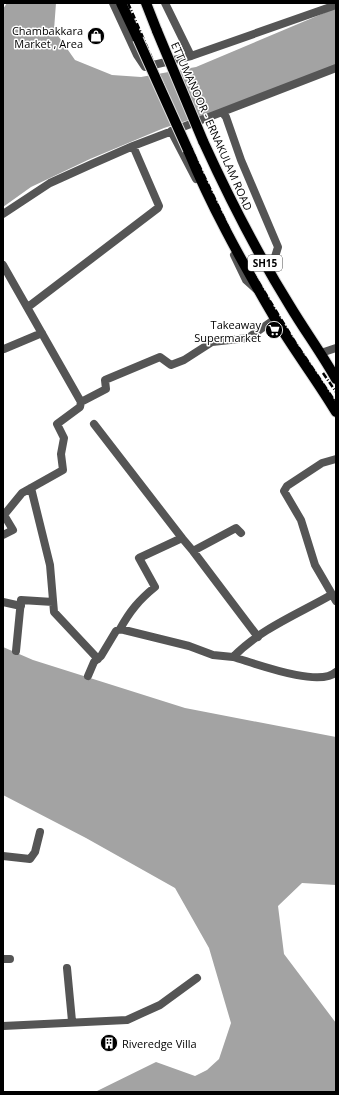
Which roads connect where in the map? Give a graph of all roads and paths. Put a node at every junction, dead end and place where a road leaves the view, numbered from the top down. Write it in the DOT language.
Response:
graph roads {
  1 [pos="113,3"];
  2 [pos="121,3"];
  3 [pos="146,3"];
  4 [pos="165,3"];
  5 [pos="336,5"];
  6 [pos="192,56"];
  7 [pos="336,68"];
  8 [pos="222,112"];
  9 [pos="171,131"];
  10 [pos="133,146"];
  11 [pos="3,214"];
  12 [pos="3,265"];
  13 [pos="270,273"];
  14 [pos="261,293"];
  15 [pos="28,307"];
  16 [pos="275,319"];
  17 [pos="42,333"];
  18 [pos="4,348"];
  19 [pos="336,348"];
  20 [pos="321,353"];
  21 [pos="336,380"];
  22 [pos="322,390"];
  23 [pos="81,402"];
  24 [pos="336,412"];
  25 [pos="94,424"];
  26 [pos="336,459"];
  27 [pos="31,488"];
  28 [pos="242,533"];
  29 [pos="3,535"];
  30 [pos="182,538"];
  31 [pos="193,551"];
  32 [pos="334,598"];
  33 [pos="3,602"];
  34 [pos="53,602"];
  35 [pos="21,606"];
  36 [pos="120,629"];
  37 [pos="258,636"];
  38 [pos="16,651"];
  39 [pos="233,657"];
  40 [pos="98,659"];
  41 [pos="336,672"];
  42 [pos="88,676"];
  43 [pos="40,832"];
  44 [pos="3,856"];
  45 [pos="67,968"];
  46 [pos="197,978"];
  47 [pos="72,1021"];
  48 [pos="3,1026"];
  1 -- 6 [label="street"];
  2 -- 14 [label="main road, bridge"];
  3 -- 13 [label="main road, ETTUMANOOR - ERNAKULAM ROAD / SH15, bridge"];
  4 -- 6 [label="street"];
  5 -- 6 [label="street"];
  7 -- 8 [label="street"];
  8 -- 9 [label="street"];
  8 -- 13 [label="street"];
  9 -- 10 [label="street"];
  9 -- 14 [label="street"];
  10 -- 11 [label="street"];
  10 -- 15 [label="street"];
  12 -- 15 [label="street"];
  13 -- 20 [label="main road, ETTUMANOOR - ERNAKULAM ROAD / SH15"];
  14 -- 16 [label="main road"];
  15 -- 17 [label="street"];
  16 -- 22 [label="main road"];
  16 -- 23 [label="street"];
  17 -- 18 [label="street"];
  17 -- 23 [label="street"];
  19 -- 20 [label="street"];
  20 -- 21 [label="main road, ETTUMANOOR - ERNAKULAM ROAD / SH15"];
  21 -- 22 [label="main road"];
  22 -- 24 [label="main road"];
  23 -- 27 [label="street"];
  25 -- 30 [label="street"];
  26 -- 32 [label="street"];
  27 -- 29 [label="street"];
  27 -- 34 [label="street"];
  28 -- 31 [label="street"];
  30 -- 31 [label="street"];
  30 -- 36 [label="street"];
  31 -- 37 [label="street"];
  32 -- 37 [label="street"];
  33 -- 35 [label="street"];
  34 -- 35 [label="street"];
  34 -- 40 [label="street"];
  35 -- 38 [label="street"];
  36 -- 39 [label="street"];
  36 -- 40 [label="street"];
  37 -- 39 [label="street"];
  39 -- 41 [label="street"];
  40 -- 42 [label="street"];
  43 -- 44 [label="street"];
  45 -- 47 [label="street"];
  46 -- 47 [label="street"];
  47 -- 48 [label="street"];
}
